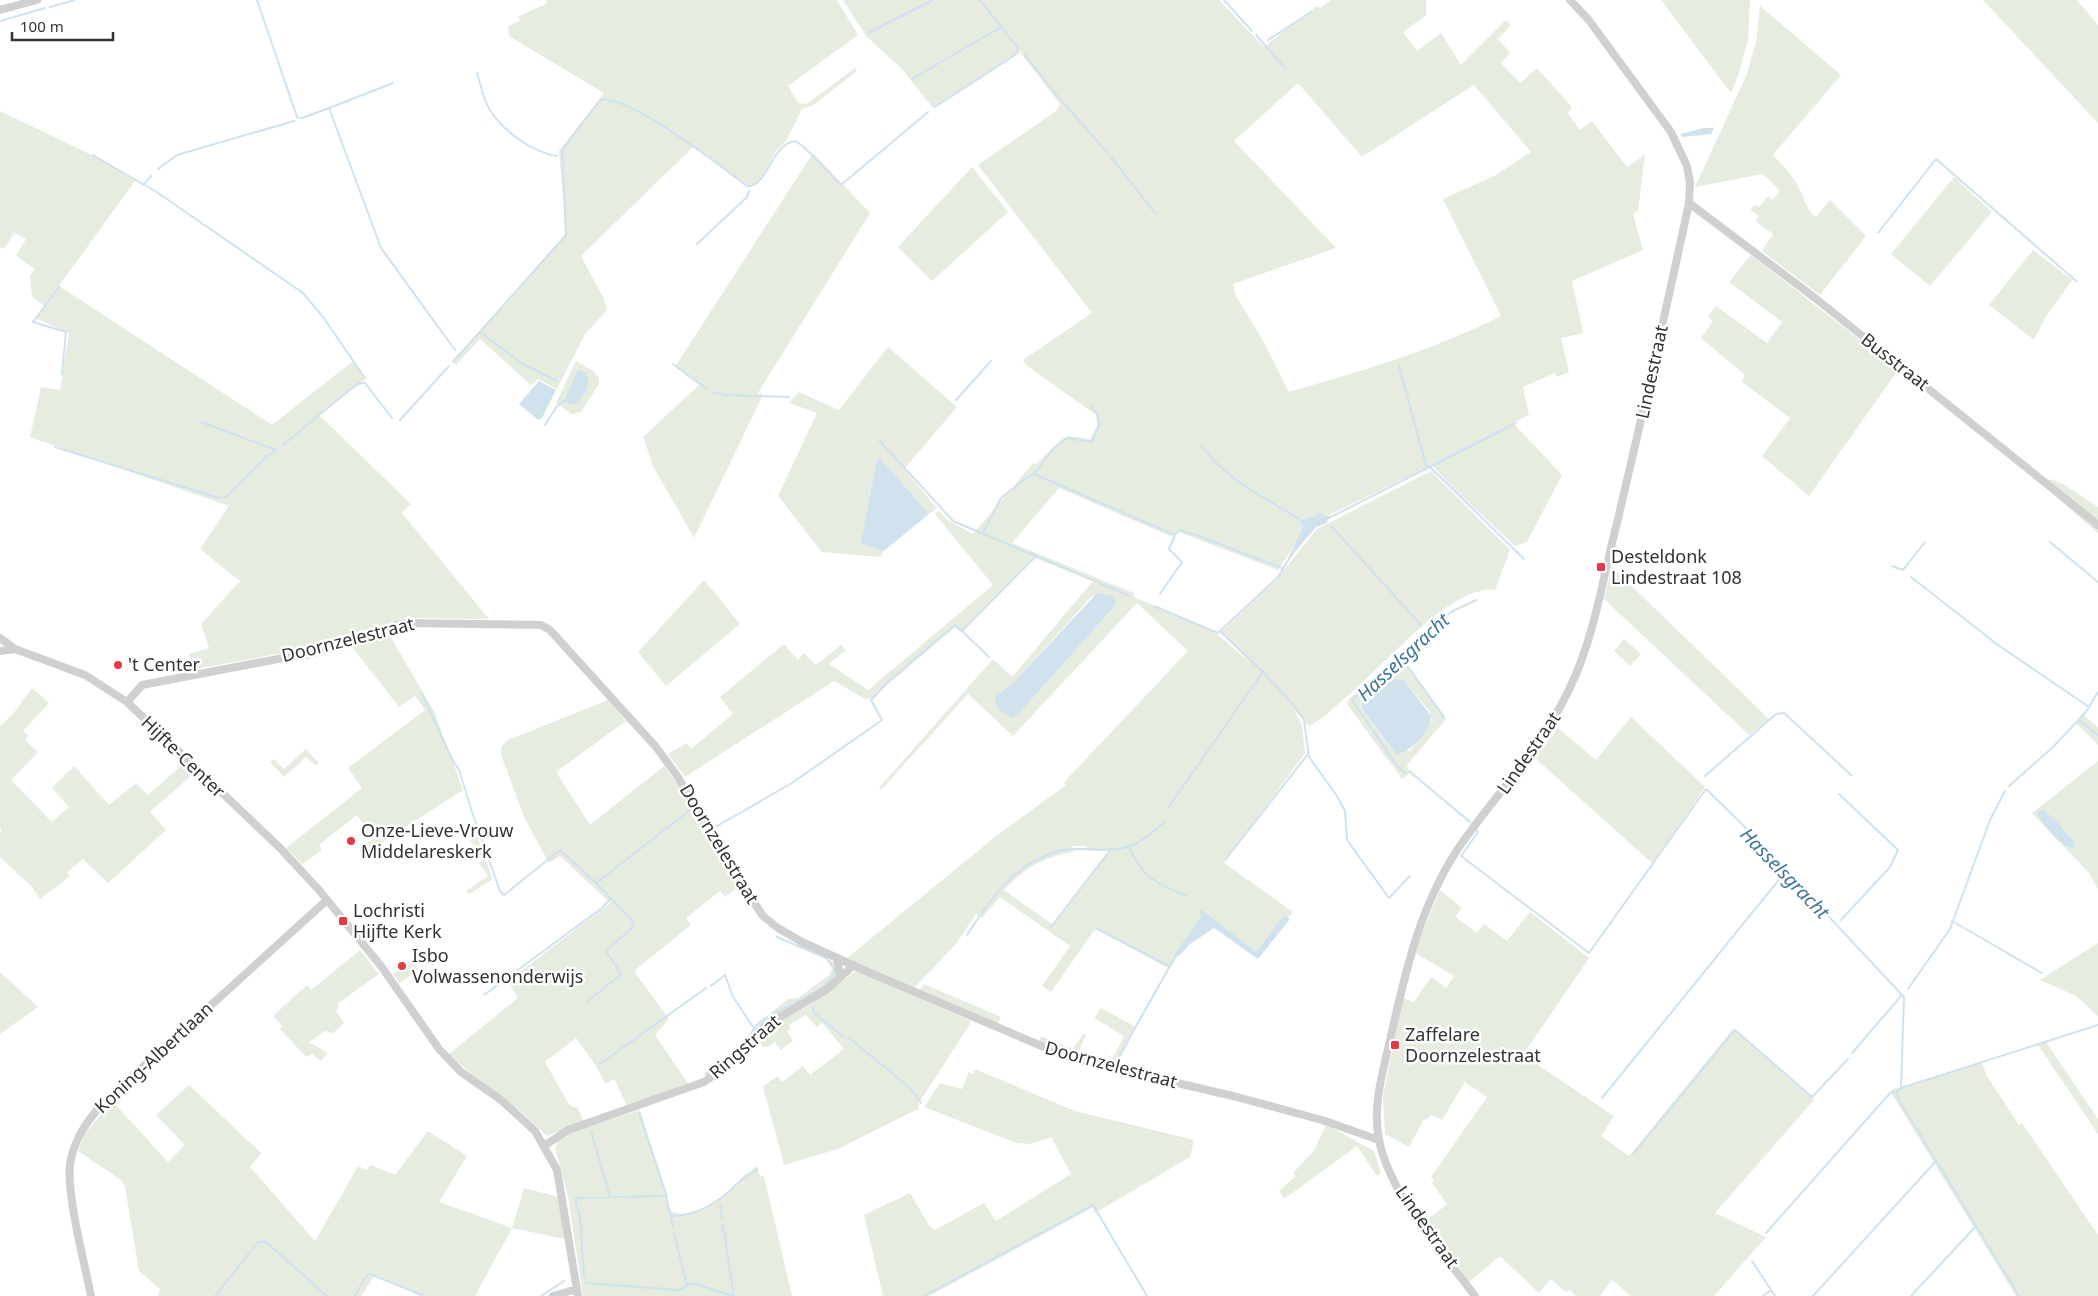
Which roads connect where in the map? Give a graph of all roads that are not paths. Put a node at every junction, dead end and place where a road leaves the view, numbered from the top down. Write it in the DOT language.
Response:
graph roads {
  1 [pos="37,0"];
  2 [pos="1570,0"];
  3 [pos="0,10"];
  4 [pos="1689,203"];
  5 [pos="2098,525"];
  6 [pos="0,638"];
  7 [pos="15,649"];
  8 [pos="0,651"];
  9 [pos="127,702"];
  10 [pos="327,900"];
  11 [pos="837,958"];
  12 [pos="854,966"];
  13 [pos="840,977"];
  14 [pos="1379,1140"];
  15 [pos="544,1146"];
  16 [pos="578,1292"];
  17 [pos="91,1296"];
  18 [pos="553,1296"];
  19 [pos="1475,1296"];
  1 -- 3 [label="street"];
  2 -- 4 [label="street, Lindestraat"];
  4 -- 5 [label="street, Busstraat"];
  4 -- 14 [label="street, Lindestraat"];
  6 -- 7 [label="street, Hijfte-Center"];
  7 -- 8 [label="street, Hijfte-Center"];
  7 -- 9 [label="street, Hijfte-Center"];
  9 -- 10 [label="street, Hijfte-Center"];
  9 -- 11 [label="street, Doornzelestraat"];
  10 -- 15 [label="street, Hijfte-Center"];
  10 -- 17 [label="street, Koning-Albertlaan"];
  11 -- 12 [label="street, Doornzelestraat"];
  11 -- 13 [label="street"];
  12 -- 13 [label="street, Ringstraat"];
  12 -- 14 [label="street, Doornzelestraat"];
  13 -- 15 [label="street, Ringstraat"];
  14 -- 19 [label="street, Lindestraat"];
  15 -- 16 [label="street, Hijfte-Center"];
  16 -- 18 [label="street"];
}
